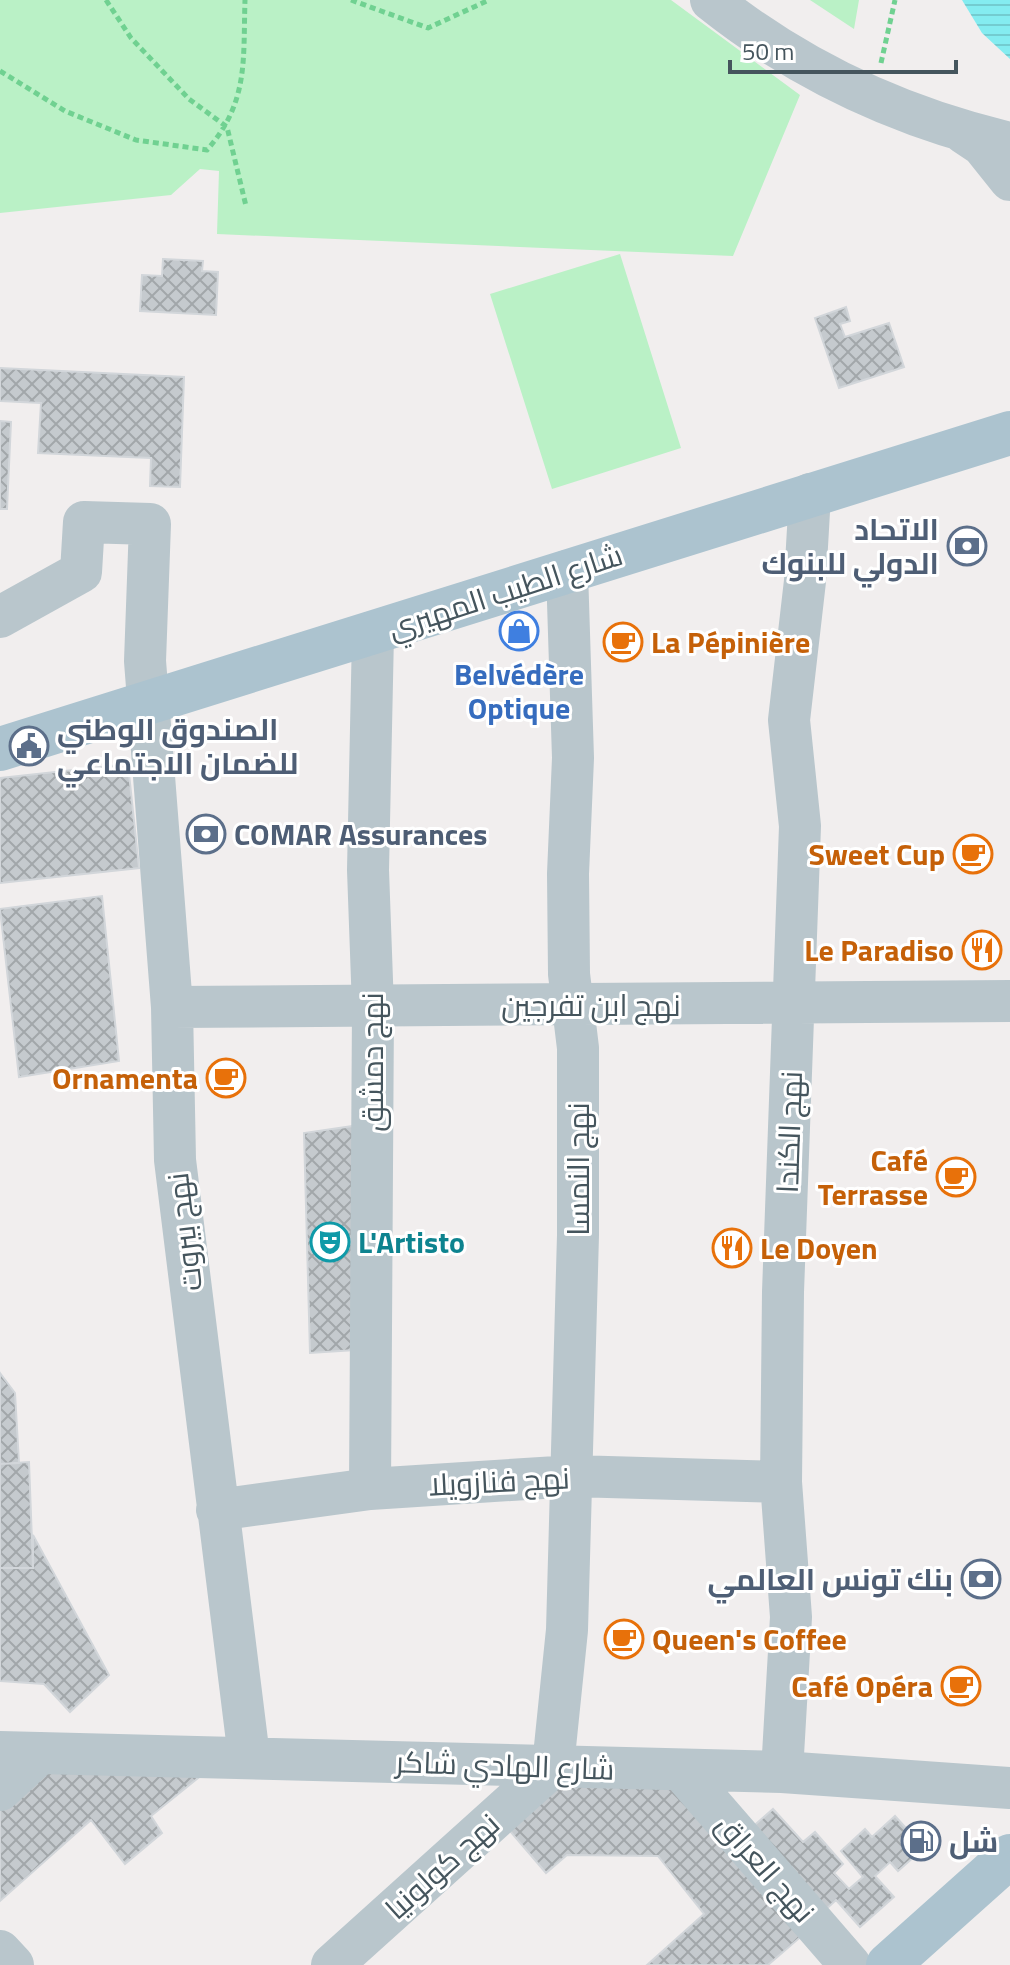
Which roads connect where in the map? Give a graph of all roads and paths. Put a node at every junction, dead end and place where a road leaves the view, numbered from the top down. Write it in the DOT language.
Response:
graph roads {
  1 [pos="106,0"];
  2 [pos="245,0"];
  3 [pos="351,0"];
  4 [pos="489,0"];
  5 [pos="711,0"];
  6 [pos="895,0"];
  7 [pos="0,71"];
  8 [pos="873,99"];
  9 [pos="227,127"];
  10 [pos="963,132"];
  11 [pos="1010,143"];
  12 [pos="1010,180"];
  13 [pos="246,206"];
  14 [pos="1010,433"];
  15 [pos="810,494"];
  16 [pos="567,571"];
  17 [pos="0,617"];
  18 [pos="373,634"];
  19 [pos="148,705"];
  20 [pos="0,749"];
  21 [pos="1010,1001"];
  22 [pos="574,1004"];
  23 [pos="793,1004"];
  24 [pos="172,1007"];
  25 [pos="373,1008"];
  26 [pos="573,1476"];
  27 [pos="781,1482"];
  28 [pos="370,1489"];
  29 [pos="217,1510"];
  30 [pos="20,1752"];
  31 [pos="249,1757"];
  32 [pos="553,1766"];
  33 [pos="682,1771"];
  34 [pos="782,1772"];
  35 [pos="1010,1788"];
  36 [pos="0,1790"];
  37 [pos="1006,1868"];
  38 [pos="0,1951"];
  39 [pos="13,1965"];
  40 [pos="332,1965"];
  41 [pos="850,1965"];
  42 [pos="888,1965"];
  1 -- 9 [label="path"];
  2 -- 9 [label="path"];
  3 -- 4 [label="path"];
  5 -- 8 [label="street"];
  6 -- 8 [label="path"];
  7 -- 9 [label="path"];
  8 -- 10 [label="street"];
  9 -- 13 [label="path"];
  10 -- 11 [label="street"];
  10 -- 12 [label="street"];
  14 -- 15 [label="main road, شارع الطيب المهيري"];
  15 -- 16 [label="main road, شارع الطيب المهيري"];
  15 -- 23 [label="street, نهج الكندا"];
  16 -- 18 [label="main road, شارع الطيب المهيري"];
  16 -- 22 [label="street, نهج النمسا"];
  17 -- 19 [label="street, نهج بيروت"];
  18 -- 19 [label="main road, شارع الطيب المهيري"];
  18 -- 25 [label="street, نهج دمشق"];
  19 -- 20 [label="main road, شارع الطيب المهيري"];
  19 -- 24 [label="street, نهج بيروت"];
  21 -- 23 [label="street, نهج ابن تفرجين"];
  22 -- 23 [label="street, نهج ابن تفرجين"];
  22 -- 25 [label="street, نهج ابن تفرجين"];
  22 -- 26 [label="street, نهج النمسا"];
  23 -- 27 [label="street, نهج الكندا"];
  24 -- 25 [label="street, نهج ابن تفرجين"];
  24 -- 29 [label="street, نهج بيروت"];
  25 -- 28 [label="street, نهج دمشق"];
  26 -- 27 [label="street, نهج فنازويلا"];
  26 -- 28 [label="street, نهج فنازويلا"];
  26 -- 32 [label="street, نهج النمسا"];
  27 -- 34 [label="street, نهج الكندا"];
  28 -- 29 [label="street, نهج فنازويلا"];
  29 -- 31 [label="street, نهج بيروت"];
  30 -- 31 [label="street, شارع الهادي شاكر"];
  30 -- 36 [label="street"];
  31 -- 32 [label="street, شارع الهادي شاكر"];
  32 -- 33 [label="street, شارع الهادي شاكر"];
  32 -- 40 [label="street, نهج كولونيا"];
  33 -- 34 [label="street, شارع الهادي شاكر"];
  33 -- 41 [label="street, نهج العراق"];
  34 -- 35 [label="street, شارع الهادي شاكر"];
  37 -- 42 [label="main road"];
  38 -- 39 [label="street"];
}
